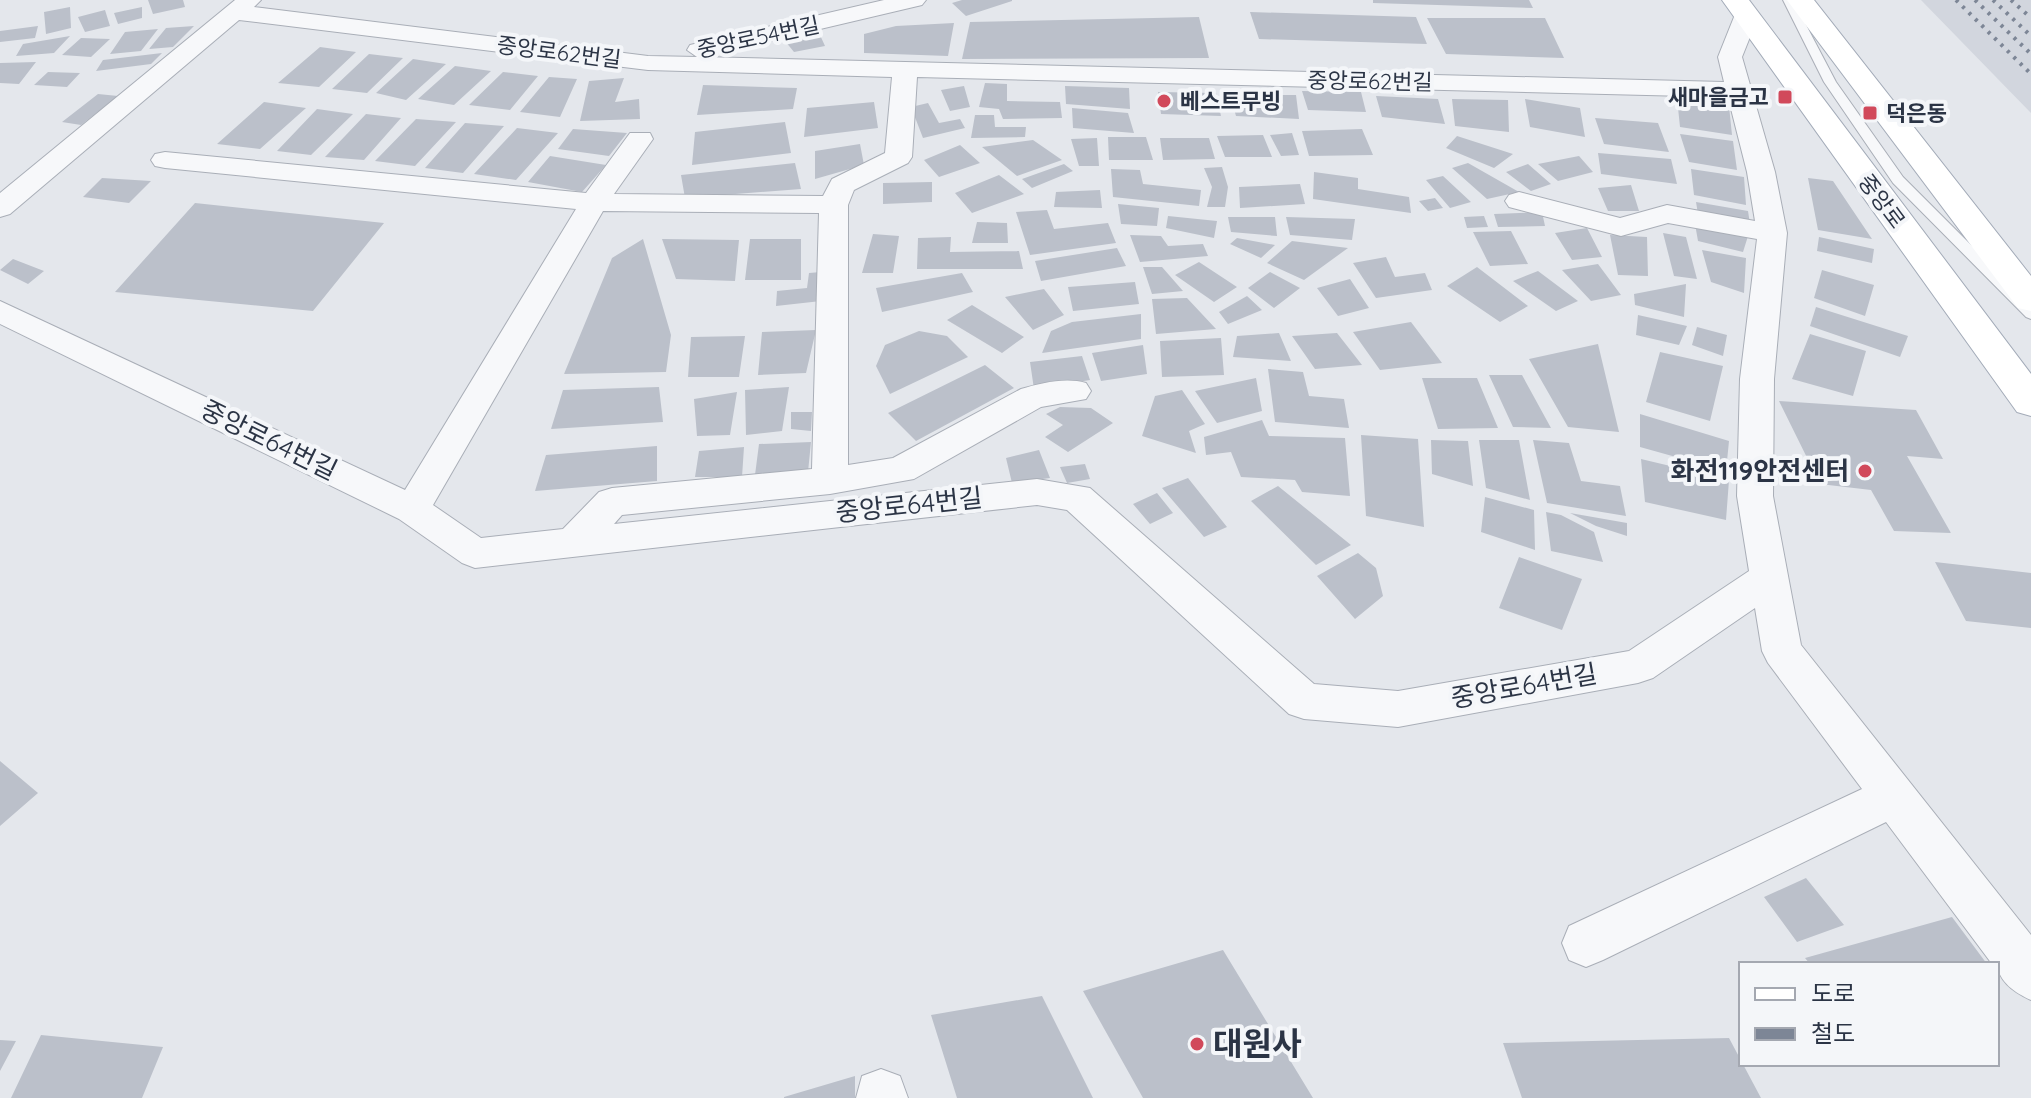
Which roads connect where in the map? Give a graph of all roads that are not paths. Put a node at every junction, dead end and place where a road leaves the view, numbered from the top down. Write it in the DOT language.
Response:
graph roads {
  1 [pos="914,0"];
  2 [pos="1788,0"];
  3 [pos="1800,0"];
  4 [pos="242,6"];
  5 [pos="1744,6"];
  6 [pos="648,63"];
  7 [pos="905,71"];
  8 [pos="1740,90"];
  9 [pos="640,139"];
  10 [pos="165,160"];
  11 [pos="1519,201"];
  12 [pos="594,202"];
  13 [pos="834,205"];
  14 [pos="0,208"];
  15 [pos="1772,233"];
  16 [pos="2031,300"];
  17 [pos="0,311"];
  18 [pos="2031,314"];
  19 [pos="1074,391"];
  20 [pos="2031,402"];
  21 [pos="830,481"];
  22 [pos="412,509"];
  23 [pos="574,542"];
  24 [pos="1770,577"];
  25 [pos="1894,796"];
  26 [pos="1586,943"];
  27 [pos="2031,975"];
  1 -- 6 [label="street, 중앙로54번길"];
  2 -- 18 [label="lane"];
  3 -- 16 [label="main road"];
  4 -- 6 [label="street, 중앙로62번길"];
  4 -- 14 [label="street"];
  5 -- 8 [label="street"];
  5 -- 20 [label="main road, 중앙로"];
  6 -- 7 [label="street, 중앙로62번길"];
  7 -- 8 [label="street, 중앙로62번길"];
  7 -- 13 [label="street"];
  8 -- 15 [label="street"];
  9 -- 12 [label="street"];
  10 -- 12 [label="street"];
  11 -- 15 [label="street"];
  12 -- 13 [label="street"];
  12 -- 22 [label="street"];
  13 -- 21 [label="street"];
  15 -- 24 [label="street"];
  17 -- 22 [label="street, 중앙로64번길"];
  19 -- 21 [label="street"];
  21 -- 23 [label="street"];
  22 -- 23 [label="street, 중앙로64번길"];
  23 -- 24 [label="street, 중앙로64번길"];
  24 -- 25 [label="street"];
  25 -- 26 [label="street"];
  25 -- 27 [label="street"];
}
